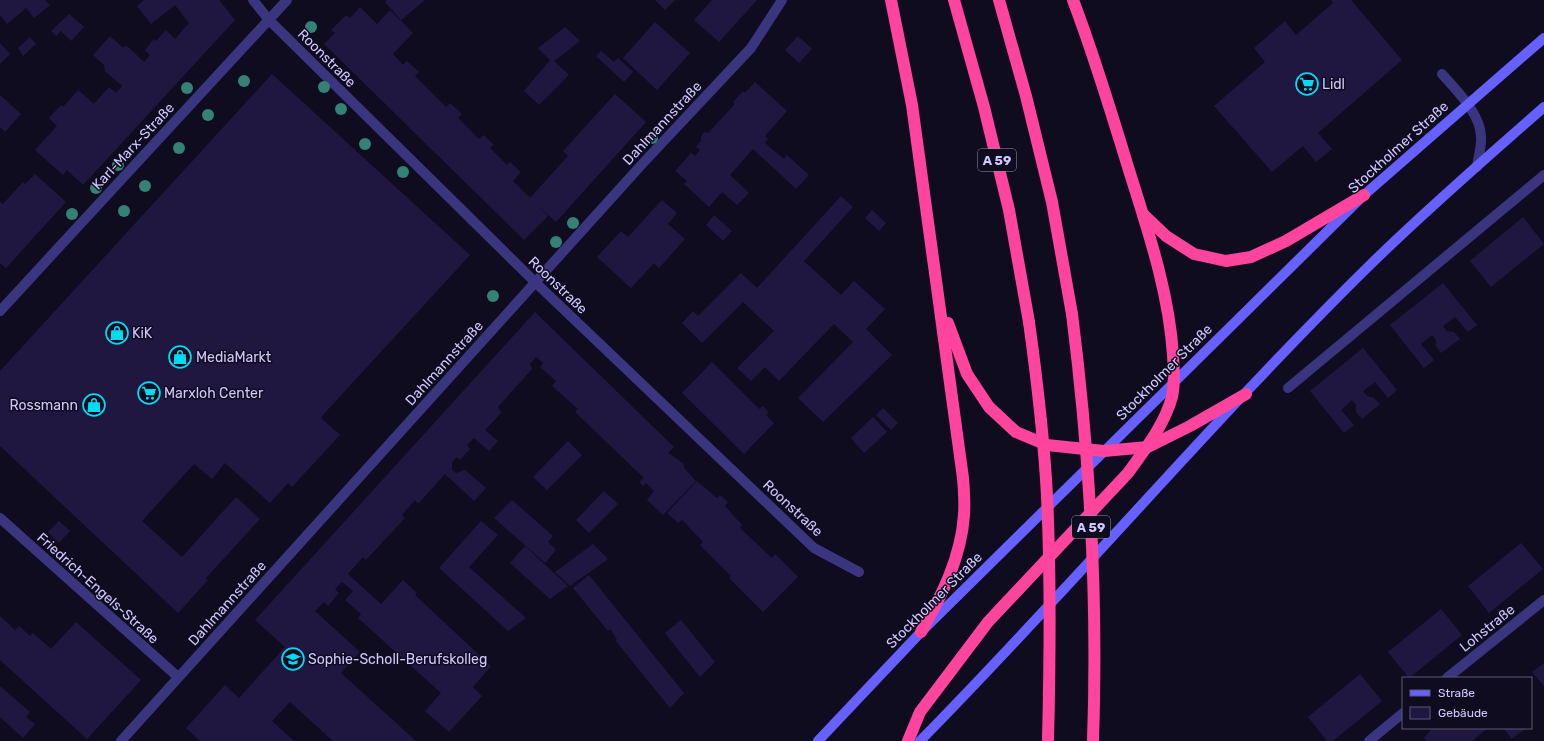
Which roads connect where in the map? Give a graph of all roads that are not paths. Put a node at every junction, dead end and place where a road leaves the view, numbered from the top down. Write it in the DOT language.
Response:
graph roads {
  1 [pos="253,0"];
  2 [pos="287,0"];
  3 [pos="891,0"];
  4 [pos="954,0"];
  5 [pos="999,0"];
  6 [pos="1073,0"];
  7 [pos="781,1"];
  8 [pos="269,20"];
  9 [pos="1544,38"];
  10 [pos="1442,74"];
  11 [pos="1468,103"];
  12 [pos="1544,107"];
  13 [pos="1477,167"];
  14 [pos="1544,175"];
  15 [pos="1364,195"];
  16 [pos="1143,214"];
  17 [pos="536,283"];
  18 [pos="940,302"];
  19 [pos="0,311"];
  20 [pos="1174,381"];
  21 [pos="1288,388"];
  22 [pos="1246,394"];
  23 [pos="1148,447"];
  24 [pos="1104,451"];
  25 [pos="2,525"];
  26 [pos="858,572"];
  27 [pos="1544,600"];
  28 [pos="921,632"];
  29 [pos="178,677"];
  30 [pos="1448,677"];
  31 [pos="1402,714"];
  32 [pos="122,741"];
  33 [pos="818,741"];
  34 [pos="908,741"];
  35 [pos="920,741"];
  36 [pos="1048,741"];
  37 [pos="1094,741"];
  38 [pos="1369,741"];
  1 -- 8 [label="street, Roonstraße"];
  2 -- 8 [label="street, Karl-Marx-Straße"];
  3 -- 18 [label="highway"];
  4 -- 36 [label="highway, A 59, bridge"];
  5 -- 37 [label="highway, A 59, bridge"];
  6 -- 16 [label="highway"];
  7 -- 17 [label="street, Dahlmannstraße"];
  8 -- 17 [label="street, Roonstraße"];
  8 -- 19 [label="street, Karl-Marx-Straße"];
  9 -- 11 [label="main road, Stockholmer Straße"];
  10 -- 11 [label="street"];
  11 -- 13 [label="street"];
  11 -- 15 [label="main road, Stockholmer Straße"];
  12 -- 13 [label="main road"];
  13 -- 22 [label="main road"];
  14 -- 21 [label="street"];
  15 -- 16 [label="highway"];
  15 -- 20 [label="main road, Stockholmer Straße"];
  16 -- 20 [label="highway"];
  17 -- 26 [label="street, Roonstraße"];
  17 -- 29 [label="street, Dahlmannstraße"];
  18 -- 24 [label="highway"];
  18 -- 28 [label="highway"];
  20 -- 23 [label="highway"];
  20 -- 24 [label="main road, Stockholmer Straße"];
  22 -- 23 [label="highway"];
  22 -- 35 [label="main road"];
  23 -- 24 [label="highway"];
  23 -- 34 [label="highway"];
  24 -- 28 [label="main road, Stockholmer Straße"];
  25 -- 29 [label="street, Friedrich-Engels-Straße"];
  27 -- 30 [label="street, Lohstraße"];
  28 -- 33 [label="main road, Stockholmer Straße"];
  29 -- 32 [label="street, Dahlmannstraße"];
  31 -- 38 [label="street"];
}
